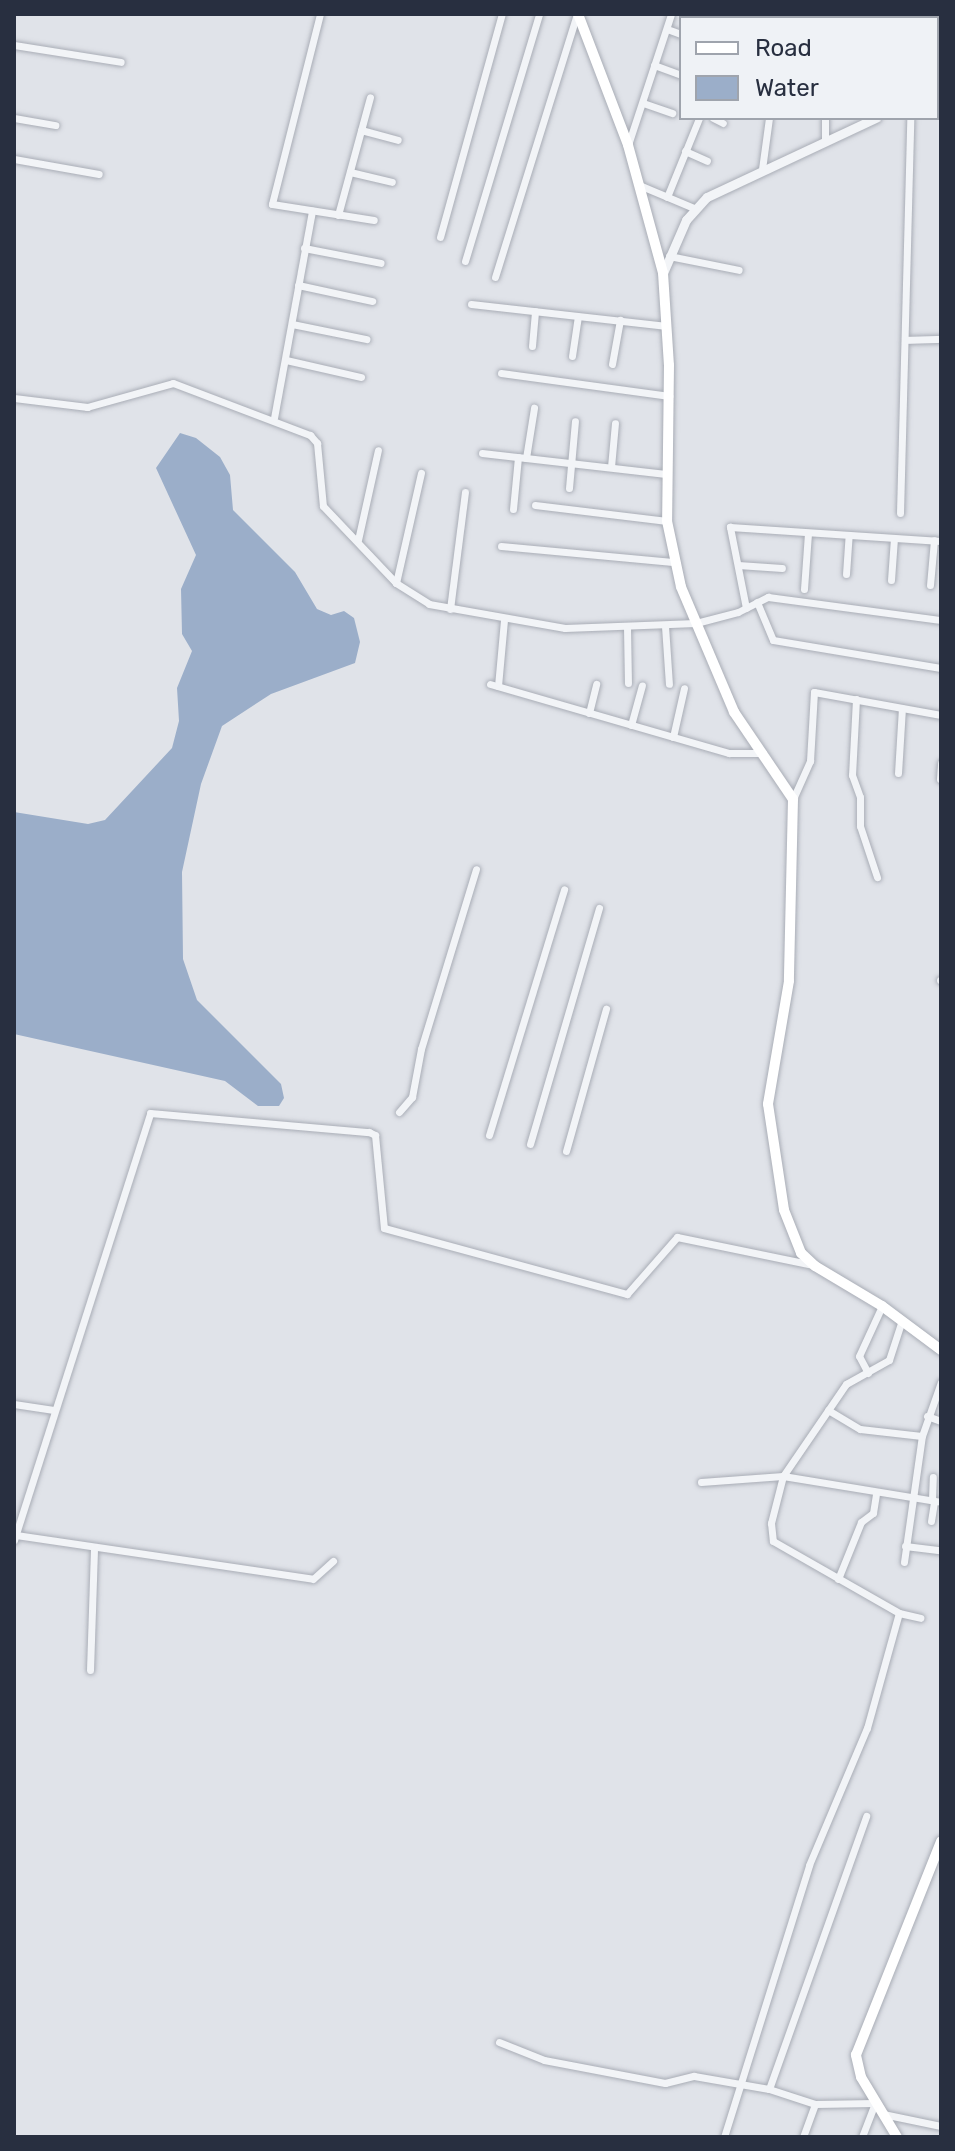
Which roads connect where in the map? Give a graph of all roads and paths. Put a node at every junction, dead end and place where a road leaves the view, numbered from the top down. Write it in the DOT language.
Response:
graph roads {
  1 [pos="320,14"];
  2 [pos="502,14"];
  3 [pos="539,14"];
  4 [pos="578,14"];
  5 [pos="671,14"];
  6 [pos="667,29"];
  7 [pos="679,33"];
  8 [pos="14,45"];
  9 [pos="121,62"];
  10 [pos="654,65"];
  11 [pos="679,74"];
  12 [pos="370,97"];
  13 [pos="643,103"];
  14 [pos="672,113"];
  15 [pos="14,118"];
  16 [pos="698,120"];
  17 [pos="717,120"];
  18 [pos="769,120"];
  19 [pos="825,120"];
  20 [pos="910,120"];
  21 [pos="865,121"];
  22 [pos="723,123"];
  23 [pos="55,125"];
  24 [pos="361,130"];
  25 [pos="398,140"];
  26 [pos="825,142"];
  27 [pos="628,145"];
  28 [pos="685,151"];
  29 [pos="14,159"];
  30 [pos="707,161"];
  31 [pos="762,169"];
  32 [pos="350,172"];
  33 [pos="99,174"];
  34 [pos="392,182"];
  35 [pos="638,185"];
  36 [pos="667,197"];
  37 [pos="696,209"];
  38 [pos="312,210"];
  39 [pos="338,215"];
  40 [pos="374,220"];
  41 [pos="440,237"];
  42 [pos="304,248"];
  43 [pos="669,256"];
  44 [pos="465,261"];
  45 [pos="381,263"];
  46 [pos="739,270"];
  47 [pos="663,273"];
  48 [pos="495,277"];
  49 [pos="298,285"];
  50 [pos="372,301"];
  51 [pos="471,304"];
  52 [pos="535,311"];
  53 [pos="578,316"];
  54 [pos="620,320"];
  55 [pos="292,324"];
  56 [pos="667,326"];
  57 [pos="366,339"];
  58 [pos="941,339"];
  59 [pos="906,340"];
  60 [pos="532,346"];
  61 [pos="572,356"];
  62 [pos="286,360"];
  63 [pos="612,364"];
  64 [pos="501,373"];
  65 [pos="361,377"];
  66 [pos="669,396"];
  67 [pos="14,398"];
  68 [pos="534,408"];
  69 [pos="274,418"];
  70 [pos="575,421"];
  71 [pos="615,423"];
  72 [pos="378,450"];
  73 [pos="482,453"];
  74 [pos="522,458"];
  75 [pos="571,462"];
  76 [pos="611,467"];
  77 [pos="421,473"];
  78 [pos="666,474"];
  79 [pos="569,488"];
  80 [pos="465,492"];
  81 [pos="535,505"];
  82 [pos="513,509"];
  83 [pos="900,513"];
  84 [pos="667,521"];
  85 [pos="808,533"];
  86 [pos="849,535"];
  87 [pos="894,538"];
  88 [pos="358,540"];
  89 [pos="937,540"];
  90 [pos="501,546"];
  91 [pos="675,562"];
  92 [pos="738,565"];
  93 [pos="782,568"];
  94 [pos="846,574"];
  95 [pos="891,580"];
  96 [pos="396,583"];
  97 [pos="930,585"];
  98 [pos="804,589"];
  99 [pos="757,602"];
  100 [pos="746,608"];
  101 [pos="450,609"];
  102 [pos="504,620"];
  103 [pos="941,620"];
  104 [pos="696,623"];
  105 [pos="665,626"];
  106 [pos="627,627"];
  107 [pos="941,668"];
  108 [pos="628,683"];
  109 [pos="596,684"];
  110 [pos="669,684"];
  111 [pos="642,685"];
  112 [pos="684,688"];
  113 [pos="856,699"];
  114 [pos="902,708"];
  115 [pos="589,713"];
  116 [pos="941,715"];
  117 [pos="631,725"];
  118 [pos="673,737"];
  119 [pos="765,753"];
  120 [pos="941,763"];
  121 [pos="898,773"];
  122 [pos="940,779"];
  123 [pos="793,799"];
  124 [pos="476,869"];
  125 [pos="877,877"];
  126 [pos="564,889"];
  127 [pos="599,908"];
  128 [pos="606,1009"];
  129 [pos="399,1112"];
  130 [pos="489,1135"];
  131 [pos="530,1144"];
  132 [pos="566,1151"];
  133 [pos="815,1266"];
  134 [pos="882,1306"];
  135 [pos="902,1320"];
  136 [pos="941,1350"];
  137 [pos="868,1373"];
  138 [pos="941,1382"];
  139 [pos="937,1401"];
  140 [pos="14,1404"];
  141 [pos="54,1410"];
  142 [pos="828,1410"];
  143 [pos="927,1416"];
  144 [pos="941,1421"];
  145 [pos="922,1436"];
  146 [pos="783,1476"];
  147 [pos="933,1477"];
  148 [pos="701,1482"];
  149 [pos="876,1494"];
  150 [pos="911,1498"];
  151 [pos="936,1501"];
  152 [pos="931,1521"];
  153 [pos="15,1537"];
  154 [pos="905,1546"];
  155 [pos="94,1547"];
  156 [pos="940,1550"];
  157 [pos="333,1561"];
  158 [pos="904,1562"];
  159 [pos="838,1579"];
  160 [pos="899,1613"];
  161 [pos="920,1618"];
  162 [pos="90,1670"];
  163 [pos="866,1816"];
  164 [pos="941,1841"];
  165 [pos="499,2042"];
  166 [pos="742,2083"];
  167 [pos="769,2089"];
  168 [pos="875,2103"];
  169 [pos="815,2104"];
  170 [pos="883,2114"];
  171 [pos="941,2126"];
  172 [pos="724,2137"];
  173 [pos="803,2137"];
  174 [pos="862,2137"];
  175 [pos="897,2137"];
  1 -- 38 [label="street"];
  2 -- 41 [label="street"];
  3 -- 44 [label="street"];
  4 -- 27 [label="main road"];
  4 -- 48 [label="street"];
  5 -- 6 [label="street"];
  6 -- 7 [label="street"];
  6 -- 10 [label="street"];
  8 -- 9 [label="street"];
  10 -- 11 [label="street"];
  10 -- 13 [label="street"];
  12 -- 24 [label="street"];
  13 -- 14 [label="street"];
  13 -- 27 [label="street"];
  15 -- 23 [label="street"];
  16 -- 28 [label="street"];
  17 -- 22 [label="street"];
  18 -- 31 [label="street"];
  19 -- 26 [label="street"];
  20 -- 59 [label="street"];
  21 -- 26 [label="street"];
  24 -- 25 [label="street"];
  24 -- 32 [label="street"];
  26 -- 31 [label="street"];
  27 -- 35 [label="main road"];
  28 -- 30 [label="street"];
  28 -- 36 [label="street"];
  29 -- 33 [label="street"];
  31 -- 37 [label="street"];
  32 -- 34 [label="street"];
  32 -- 39 [label="street"];
  35 -- 36 [label="street"];
  35 -- 47 [label="main road"];
  36 -- 37 [label="street"];
  37 -- 43 [label="street"];
  38 -- 39 [label="street"];
  38 -- 42 [label="street"];
  39 -- 40 [label="street"];
  42 -- 45 [label="street"];
  42 -- 49 [label="street"];
  43 -- 46 [label="street"];
  43 -- 47 [label="street"];
  47 -- 56 [label="main road"];
  49 -- 50 [label="street"];
  49 -- 55 [label="street"];
  51 -- 52 [label="street"];
  52 -- 53 [label="street"];
  52 -- 60 [label="street"];
  53 -- 54 [label="street"];
  53 -- 61 [label="street"];
  54 -- 56 [label="street"];
  54 -- 63 [label="street"];
  55 -- 57 [label="street"];
  55 -- 62 [label="street"];
  56 -- 66 [label="main road"];
  58 -- 59 [label="street"];
  59 -- 83 [label="street"];
  62 -- 65 [label="street"];
  62 -- 69 [label="street"];
  64 -- 66 [label="street"];
  66 -- 78 [label="main road"];
  67 -- 69 [label="street"];
  68 -- 74 [label="street"];
  69 -- 88 [label="street"];
  70 -- 75 [label="street"];
  71 -- 76 [label="street"];
  72 -- 88 [label="street"];
  73 -- 74 [label="street"];
  74 -- 75 [label="street"];
  74 -- 82 [label="street"];
  75 -- 76 [label="street"];
  75 -- 79 [label="street"];
  76 -- 78 [label="street"];
  77 -- 96 [label="street"];
  78 -- 84 [label="main road"];
  80 -- 101 [label="street"];
  81 -- 84 [label="street"];
  84 -- 91 [label="main road"];
  85 -- 86 [label="street"];
  85 -- 92 [label="street"];
  85 -- 98 [label="street"];
  86 -- 87 [label="street"];
  86 -- 94 [label="street"];
  87 -- 89 [label="street"];
  87 -- 95 [label="street"];
  88 -- 96 [label="street"];
  89 -- 97 [label="street"];
  90 -- 91 [label="street"];
  91 -- 104 [label="main road"];
  92 -- 93 [label="street"];
  92 -- 100 [label="street"];
  96 -- 101 [label="street"];
  99 -- 100 [label="street"];
  99 -- 103 [label="street"];
  99 -- 107 [label="street"];
  100 -- 104 [label="street"];
  101 -- 102 [label="street"];
  102 -- 106 [label="street"];
  102 -- 115 [label="street"];
  104 -- 105 [label="street"];
  104 -- 119 [label="main road"];
  105 -- 106 [label="street"];
  105 -- 110 [label="street"];
  106 -- 108 [label="street"];
  109 -- 115 [label="street"];
  111 -- 117 [label="street"];
  112 -- 118 [label="street"];
  113 -- 114 [label="street"];
  113 -- 123 [label="street"];
  113 -- 125 [label="street"];
  114 -- 116 [label="street"];
  114 -- 121 [label="street"];
  115 -- 117 [label="street"];
  117 -- 118 [label="street"];
  118 -- 119 [label="street"];
  119 -- 123 [label="main road"];
  120 -- 122 [label="street"];
  123 -- 133 [label="main road"];
  124 -- 129 [label="street"];
  126 -- 130 [label="street"];
  127 -- 131 [label="street"];
  128 -- 132 [label="street"];
  133 -- 134 [label="main road"];
  133 -- 141 [label="street"];
  134 -- 135 [label="main road"];
  134 -- 137 [label="street"];
  135 -- 136 [label="main road"];
  135 -- 137 [label="street"];
  137 -- 142 [label="street"];
  138 -- 139 [label="street"];
  139 -- 143 [label="street"];
  140 -- 141 [label="street"];
  141 -- 153 [label="street"];
  142 -- 145 [label="street"];
  142 -- 146 [label="street"];
  143 -- 144 [label="street"];
  143 -- 145 [label="street"];
  145 -- 150 [label="street"];
  146 -- 148 [label="street"];
  146 -- 149 [label="street"];
  146 -- 159 [label="street"];
  147 -- 151 [label="street"];
  149 -- 150 [label="street"];
  149 -- 159 [label="street"];
  150 -- 151 [label="street"];
  150 -- 154 [label="street"];
  151 -- 152 [label="street"];
  153 -- 155 [label="street"];
  154 -- 156 [label="street"];
  154 -- 158 [label="street"];
  155 -- 157 [label="street"];
  155 -- 162 [label="street"];
  159 -- 160 [label="street"];
  160 -- 161 [label="street"];
  160 -- 166 [label="street"];
  163 -- 167 [label="street"];
  164 -- 168 [label="main road"];
  165 -- 166 [label="street"];
  166 -- 167 [label="street"];
  166 -- 172 [label="street"];
  167 -- 169 [label="street"];
  168 -- 169 [label="street"];
  168 -- 170 [label="main road"];
  168 -- 174 [label="street"];
  169 -- 173 [label="street"];
  170 -- 171 [label="street"];
  170 -- 175 [label="main road"];
}
